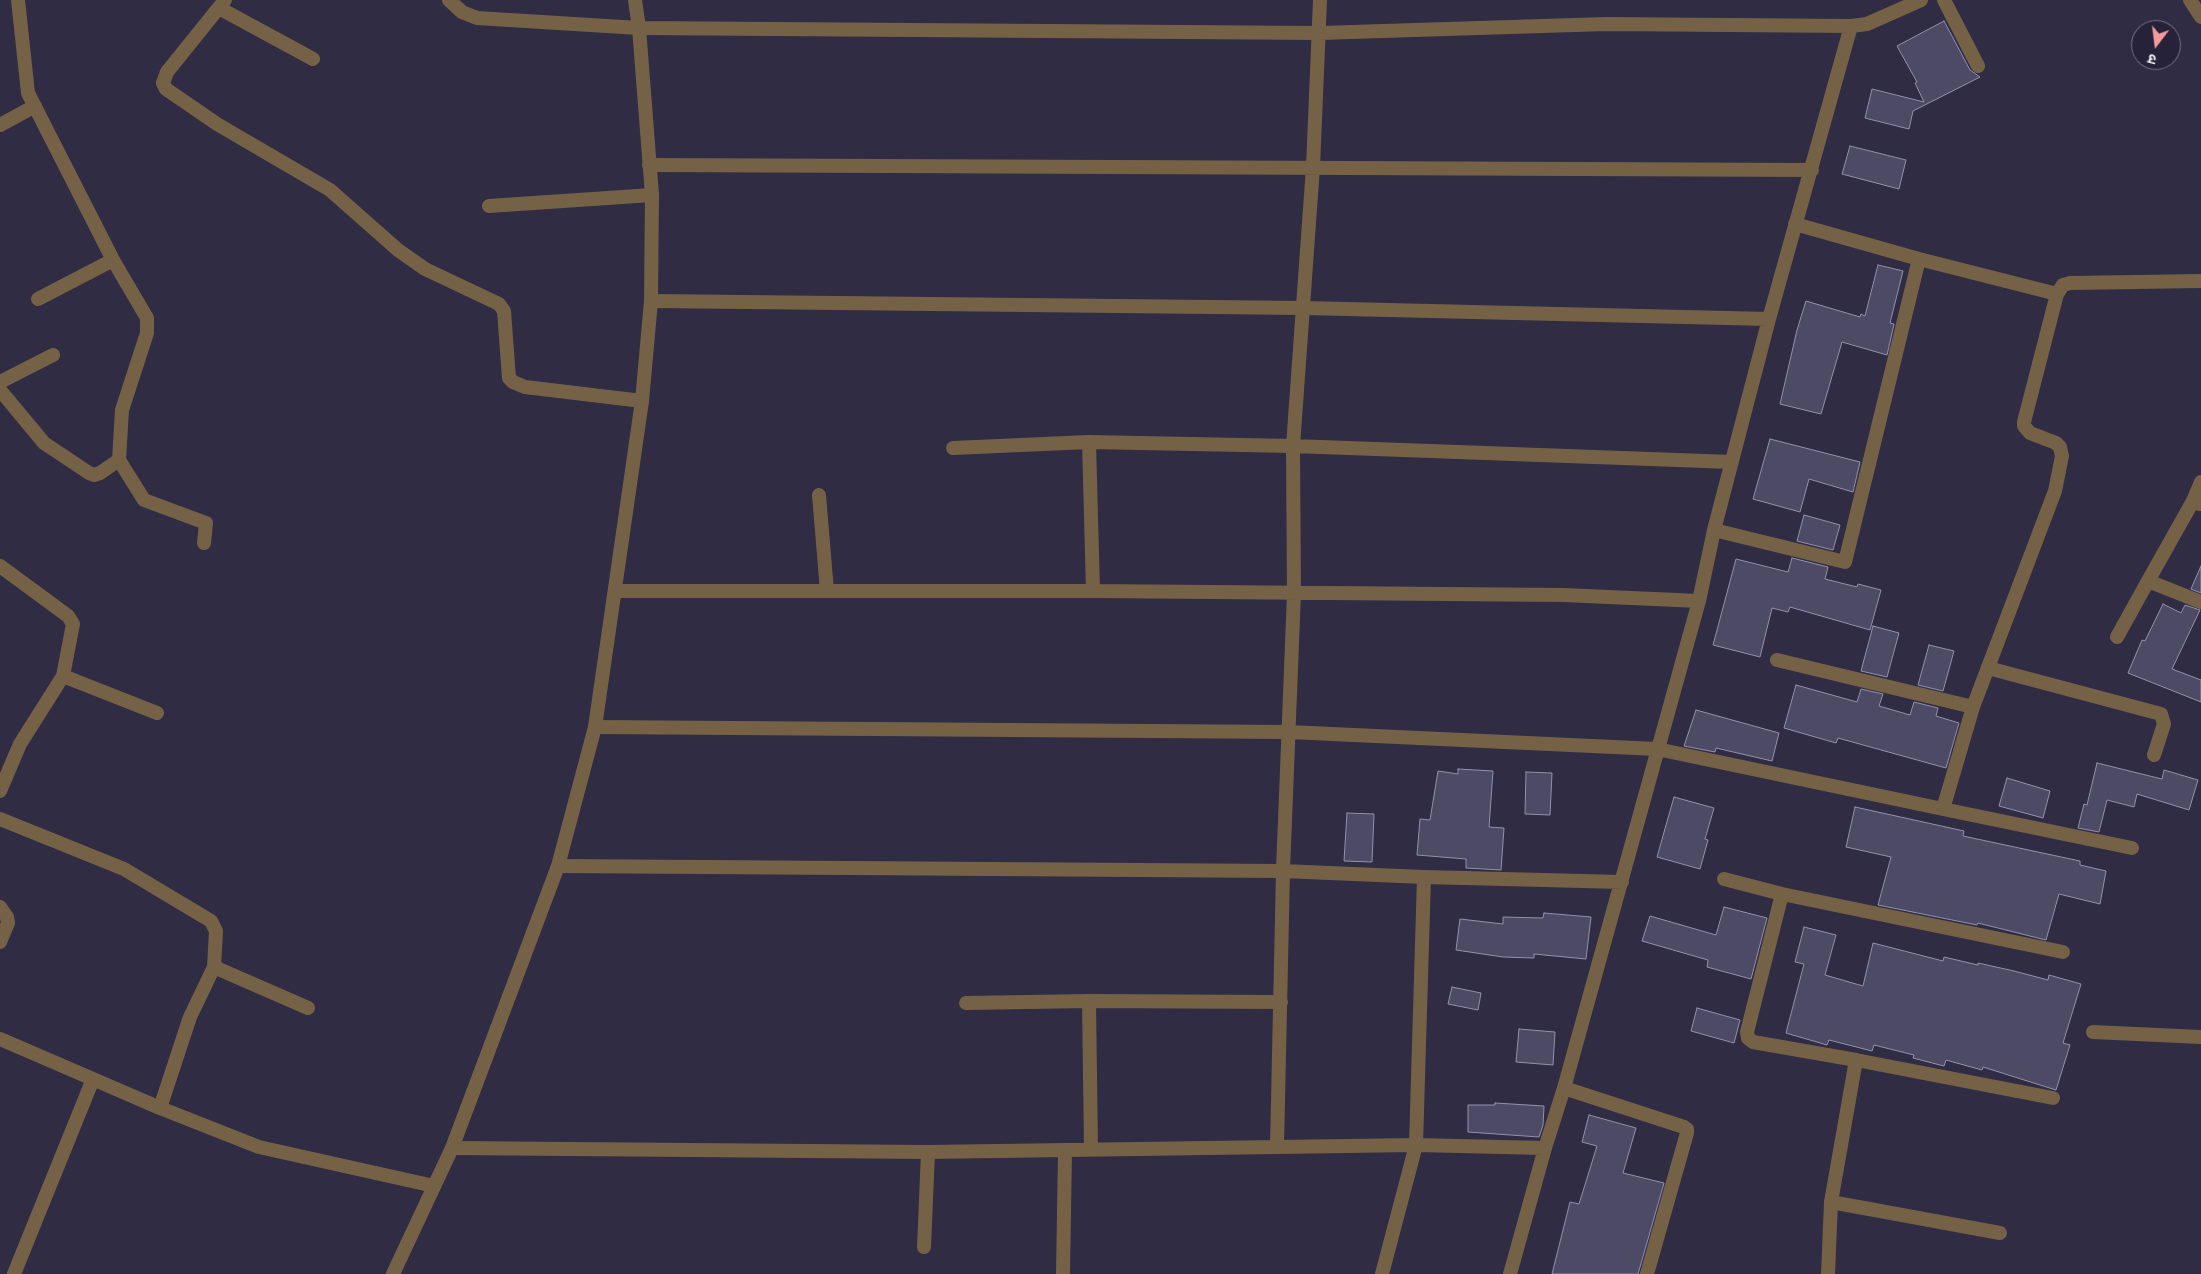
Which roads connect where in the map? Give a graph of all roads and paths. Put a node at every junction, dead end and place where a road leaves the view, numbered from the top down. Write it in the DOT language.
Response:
graph roads {
  1 [pos="18,0"];
  2 [pos="448,0"];
  3 [pos="635,0"];
  4 [pos="1320,0"];
  5 [pos="1921,0"];
  6 [pos="1944,0"];
  7 [pos="2190,0"];
  8 [pos="222,4"];
  9 [pos="2201,17"];
  10 [pos="1851,26"];
  11 [pos="639,28"];
  12 [pos="1320,33"];
  13 [pos="313,59"];
  14 [pos="1978,66"];
  15 [pos="35,106"];
  16 [pos="0,125"];
  17 [pos="650,165"];
  18 [pos="1313,167"];
  19 [pos="1812,170"];
  20 [pos="652,195"];
  21 [pos="489,206"];
  22 [pos="1795,224"];
  23 [pos="1919,259"];
  24 [pos="114,260"];
  25 [pos="2201,281"];
  26 [pos="2057,294"];
  27 [pos="38,299"];
  28 [pos="651,302"];
  29 [pos="1304,308"];
  30 [pos="1769,319"];
  31 [pos="53,354"];
  32 [pos="0,382"];
  33 [pos="0,390"];
  34 [pos="642,400"];
  35 [pos="1089,442"];
  36 [pos="1294,446"];
  37 [pos="954,448"];
  38 [pos="118,460"];
  39 [pos="1732,462"];
  40 [pos="2201,482"];
  41 [pos="818,495"];
  42 [pos="2197,502"];
  43 [pos="1714,530"];
  44 [pos="204,543"];
  45 [pos="0,566"];
  46 [pos="2148,581"];
  47 [pos="615,591"];
  48 [pos="827,591"];
  49 [pos="1093,591"];
  50 [pos="1294,593"];
  51 [pos="1699,600"];
  52 [pos="2201,602"];
  53 [pos="2117,637"];
  54 [pos="1777,660"];
  55 [pos="1988,668"];
  56 [pos="63,676"];
  57 [pos="1974,707"];
  58 [pos="157,713"];
  59 [pos="595,727"];
  60 [pos="1289,732"];
  61 [pos="1657,749"];
  62 [pos="2154,755"];
  63 [pos="0,791"];
  64 [pos="1943,809"];
  65 [pos="0,819"];
  66 [pos="2132,848"];
  67 [pos="558,866"];
  68 [pos="1283,871"];
  69 [pos="1424,877"];
  70 [pos="1724,879"];
  71 [pos="1622,882"];
  72 [pos="1782,894"];
  73 [pos="0,907"];
  74 [pos="0,942"];
  75 [pos="2064,952"];
  76 [pos="214,967"];
  77 [pos="1089,1001"];
  78 [pos="1281,1002"];
  79 [pos="966,1003"];
  80 [pos="308,1008"];
  81 [pos="2093,1032"];
  82 [pos="2201,1037"];
  83 [pos="0,1039"];
  84 [pos="1856,1060"];
  85 [pos="94,1079"];
  86 [pos="1564,1088"];
  87 [pos="2053,1098"];
  88 [pos="160,1108"];
  89 [pos="1416,1145"];
  90 [pos="1277,1147"];
  91 [pos="452,1148"];
  92 [pos="1545,1148"];
  93 [pos="1091,1149"];
  94 [pos="1065,1150"];
  95 [pos="928,1152"];
  96 [pos="434,1186"];
  97 [pos="1831,1202"];
  98 [pos="2000,1233"];
  99 [pos="924,1247"];
  100 [pos="14,1274"];
  101 [pos="393,1274"];
  102 [pos="1063,1274"];
  103 [pos="1382,1274"];
  104 [pos="1510,1274"];
  105 [pos="1647,1274"];
  106 [pos="1828,1274"];
  1 -- 15 [label="street"];
  2 -- 11 [label="street"];
  3 -- 11 [label="street"];
  4 -- 12 [label="street"];
  5 -- 10 [label="street"];
  6 -- 14 [label="street"];
  7 -- 9 [label="street"];
  8 -- 13 [label="street"];
  8 -- 34 [label="street"];
  10 -- 12 [label="street"];
  10 -- 19 [label="street"];
  11 -- 12 [label="street"];
  11 -- 17 [label="street"];
  12 -- 18 [label="street"];
  15 -- 16 [label="street"];
  15 -- 24 [label="street"];
  17 -- 18 [label="street"];
  17 -- 20 [label="street"];
  18 -- 19 [label="street"];
  18 -- 29 [label="street"];
  19 -- 22 [label="street"];
  20 -- 21 [label="street"];
  20 -- 28 [label="street"];
  22 -- 23 [label="street"];
  22 -- 30 [label="street"];
  23 -- 26 [label="street"];
  23 -- 43 [label="street"];
  24 -- 27 [label="street"];
  24 -- 38 [label="street"];
  25 -- 26 [label="street"];
  26 -- 55 [label="street"];
  28 -- 29 [label="street"];
  28 -- 34 [label="street"];
  29 -- 30 [label="street"];
  29 -- 36 [label="street"];
  30 -- 39 [label="street"];
  31 -- 32 [label="street"];
  33 -- 38 [label="street"];
  34 -- 47 [label="street"];
  35 -- 36 [label="street"];
  35 -- 37 [label="street"];
  35 -- 49 [label="street"];
  36 -- 39 [label="street"];
  36 -- 50 [label="street"];
  38 -- 44 [label="street"];
  39 -- 43 [label="street"];
  40 -- 42 [label="street"];
  41 -- 48 [label="street"];
  42 -- 46 [label="street"];
  43 -- 51 [label="street"];
  45 -- 56 [label="street"];
  46 -- 52 [label="street"];
  46 -- 53 [label="street"];
  47 -- 48 [label="street"];
  47 -- 59 [label="street"];
  48 -- 49 [label="street"];
  49 -- 50 [label="street"];
  50 -- 51 [label="street"];
  50 -- 60 [label="street"];
  51 -- 61 [label="street"];
  54 -- 57 [label="street"];
  55 -- 57 [label="street"];
  55 -- 62 [label="street"];
  56 -- 58 [label="street"];
  56 -- 63 [label="street"];
  57 -- 64 [label="street"];
  59 -- 60 [label="street"];
  59 -- 67 [label="street"];
  60 -- 61 [label="street"];
  60 -- 68 [label="street"];
  61 -- 64 [label="street"];
  61 -- 71 [label="street"];
  64 -- 66 [label="street"];
  65 -- 76 [label="street"];
  67 -- 68 [label="street"];
  67 -- 91 [label="street"];
  68 -- 69 [label="street"];
  68 -- 78 [label="street"];
  69 -- 71 [label="street"];
  69 -- 89 [label="street"];
  70 -- 72 [label="street"];
  71 -- 86 [label="street"];
  72 -- 75 [label="street"];
  72 -- 84 [label="street"];
  73 -- 74 [label="street"];
  76 -- 80 [label="street"];
  76 -- 88 [label="street"];
  77 -- 78 [label="street"];
  77 -- 79 [label="street"];
  77 -- 93 [label="street"];
  78 -- 90 [label="street"];
  81 -- 82 [label="street"];
  83 -- 85 [label="street"];
  84 -- 87 [label="street"];
  84 -- 97 [label="street"];
  85 -- 88 [label="street"];
  85 -- 100 [label="street"];
  86 -- 92 [label="street"];
  86 -- 105 [label="street"];
  88 -- 96 [label="street"];
  89 -- 90 [label="street"];
  89 -- 92 [label="street"];
  89 -- 103 [label="street"];
  90 -- 93 [label="street"];
  91 -- 95 [label="street"];
  91 -- 96 [label="street"];
  92 -- 104 [label="street"];
  93 -- 94 [label="street"];
  94 -- 95 [label="street"];
  94 -- 102 [label="street"];
  95 -- 99 [label="street"];
  96 -- 101 [label="street"];
  97 -- 98 [label="street"];
  97 -- 106 [label="street"];
}
